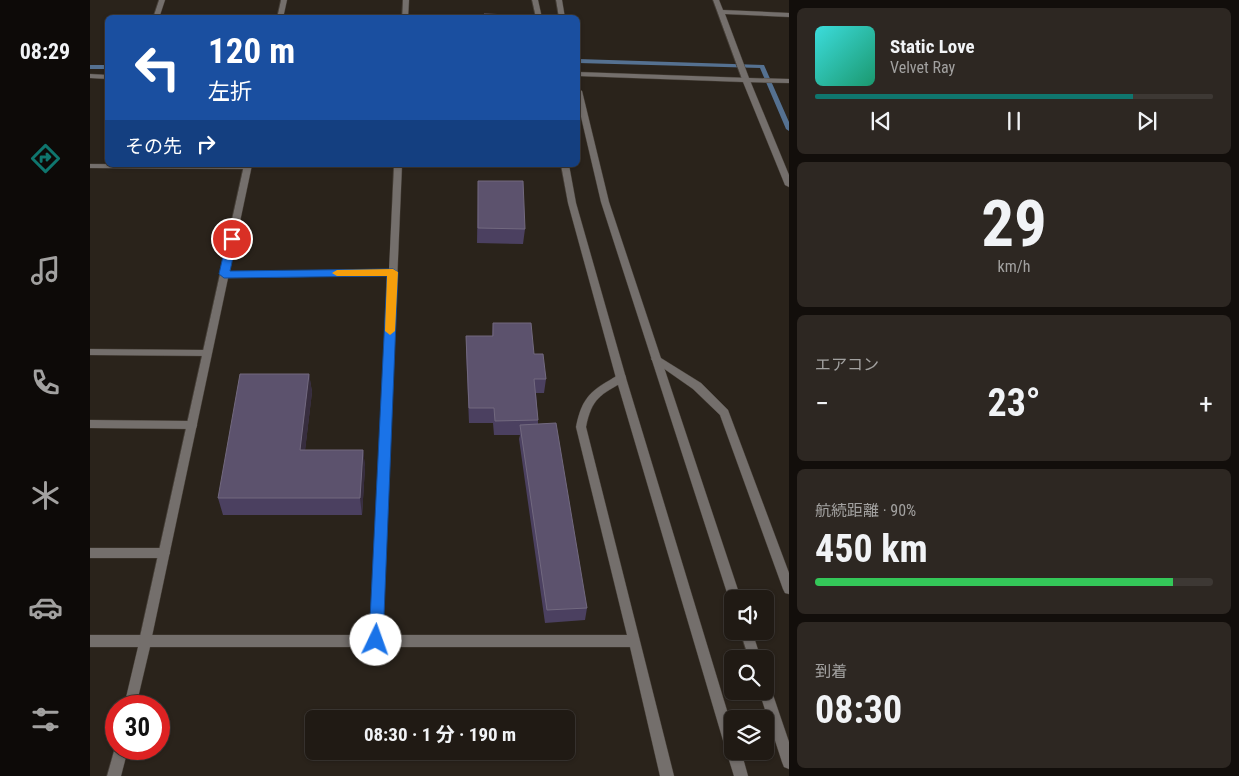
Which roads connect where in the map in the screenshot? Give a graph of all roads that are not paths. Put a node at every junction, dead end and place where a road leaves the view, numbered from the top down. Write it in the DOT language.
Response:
graph roads {
  1 [pos="162,0"];
  2 [pos="284,0"];
  3 [pos="406,0"];
  4 [pos="535,0"];
  5 [pos="559,0"];
  6 [pos="716,0"];
  7 [pos="721,12"];
  8 [pos="157,15"];
  9 [pos="281,15"];
  10 [pos="405,15"];
  11 [pos="538,15"];
  12 [pos="562,15"];
  13 [pos="789,15"];
  14 [pos="580,74"];
  15 [pos="90,76"];
  16 [pos="105,77"];
  17 [pos="746,80"];
  18 [pos="789,81"];
  19 [pos="580,99"];
  20 [pos="90,166"];
  21 [pos="105,166"];
  22 [pos="248,167"];
  23 [pos="398,167"];
  24 [pos="565,167"];
  25 [pos="789,185"];
  26 [pos="393,272"];
  27 [pos="224,274"];
  28 [pos="90,352"];
  29 [pos="207,353"];
  30 [pos="656,359"];
  31 [pos="621,378"];
  32 [pos="90,424"];
  33 [pos="192,425"];
  34 [pos="90,553"];
  35 [pos="164,553"];
  36 [pos="789,589"];
  37 [pos="732,590"];
  38 [pos="376,640"];
  39 [pos="145,641"];
  40 [pos="635,641"];
  41 [pos="90,642"];
  42 [pos="133,695"];
  43 [pos="769,700"];
  44 [pos="724,720"];
  45 [pos="118,760"];
  46 [pos="737,760"];
  47 [pos="789,762"];
  48 [pos="114,776"];
  49 [pos="667,776"];
  50 [pos="741,776"];
  1 -- 8 [label="street"];
  2 -- 9 [label="street"];
  3 -- 10 [label="street"];
  4 -- 11 [label="street"];
  5 -- 12 [label="street"];
  6 -- 7 [label="street"];
  7 -- 13 [label="street"];
  7 -- 17 [label="street"];
  14 -- 17 [label="street"];
  15 -- 16 [label="street"];
  17 -- 18 [label="street"];
  17 -- 25 [label="street"];
  19 -- 30 [label="street"];
  20 -- 21 [label="street"];
  22 -- 27 [label="street"];
  23 -- 26 [label="street"];
  24 -- 31 [label="street"];
  26 -- 27 [label="street"];
  26 -- 38 [label="street"];
  27 -- 29 [label="street"];
  28 -- 29 [label="street"];
  29 -- 33 [label="street"];
  30 -- 36 [label="street"];
  30 -- 37 [label="street"];
  31 -- 40 [label="street"];
  31 -- 44 [label="street"];
  32 -- 33 [label="street"];
  33 -- 35 [label="street"];
  34 -- 35 [label="street"];
  35 -- 39 [label="street"];
  38 -- 39 [label="street"];
  38 -- 40 [label="street"];
  39 -- 41 [label="street"];
  39 -- 42 [label="street"];
  40 -- 49 [label="street"];
  43 -- 47 [label="street"];
  45 -- 48 [label="street"];
  46 -- 50 [label="street"];
}
